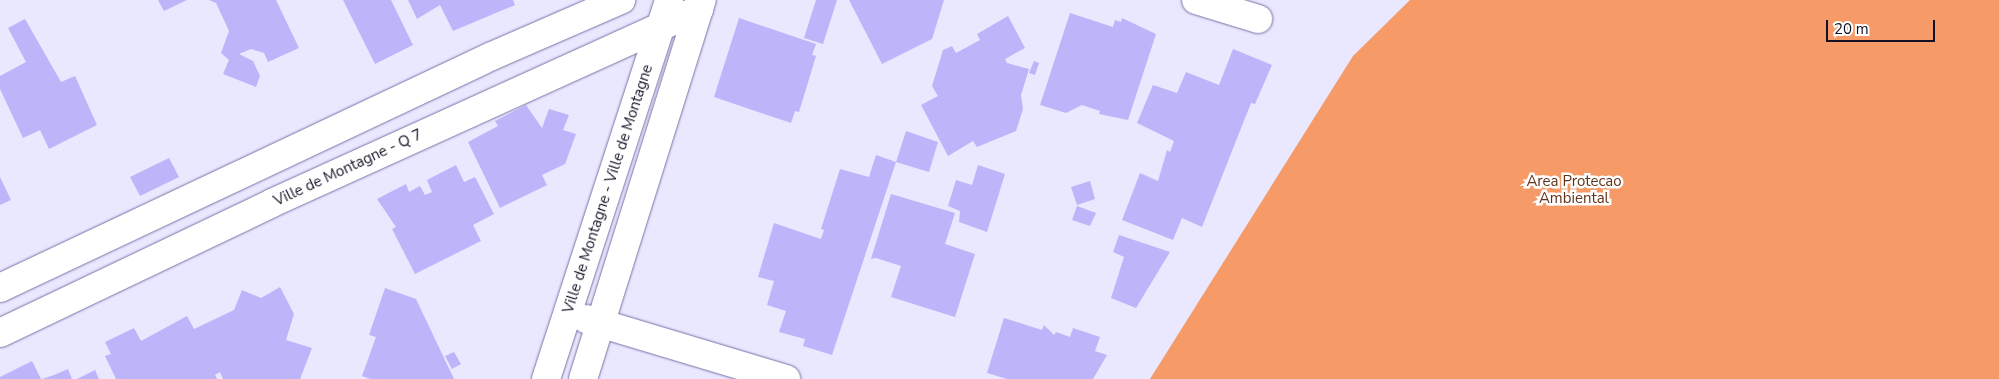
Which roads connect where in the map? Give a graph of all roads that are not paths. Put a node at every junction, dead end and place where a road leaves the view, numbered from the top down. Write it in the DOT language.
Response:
graph roads {
  1 [pos="621,0"];
  2 [pos="1196,0"];
  3 [pos="700,5"];
  4 [pos="665,12"];
  5 [pos="1258,19"];
  6 [pos="0,288"];
  7 [pos="568,313"];
  8 [pos="602,323"];
  9 [pos="0,333"];
  10 [pos="546,379"];
  11 [pos="582,379"];
  12 [pos="786,379"];
  1 -- 6 [label="street"];
  2 -- 5 [label="street"];
  3 -- 4 [label="street, Ville de Montagne - Q 7"];
  3 -- 8 [label="street, Ville de Montagne - Ville de Montagne"];
  4 -- 7 [label="street, Ville de Montagne - Ville de Montagne"];
  4 -- 9 [label="street, Ville de Montagne - Q 7"];
  7 -- 8 [label="street"];
  7 -- 10 [label="street, Ville de Montagne - Ville de Montagne"];
  8 -- 11 [label="street, Ville de Montagne - Ville de Montagne"];
  8 -- 12 [label="street"];
}
